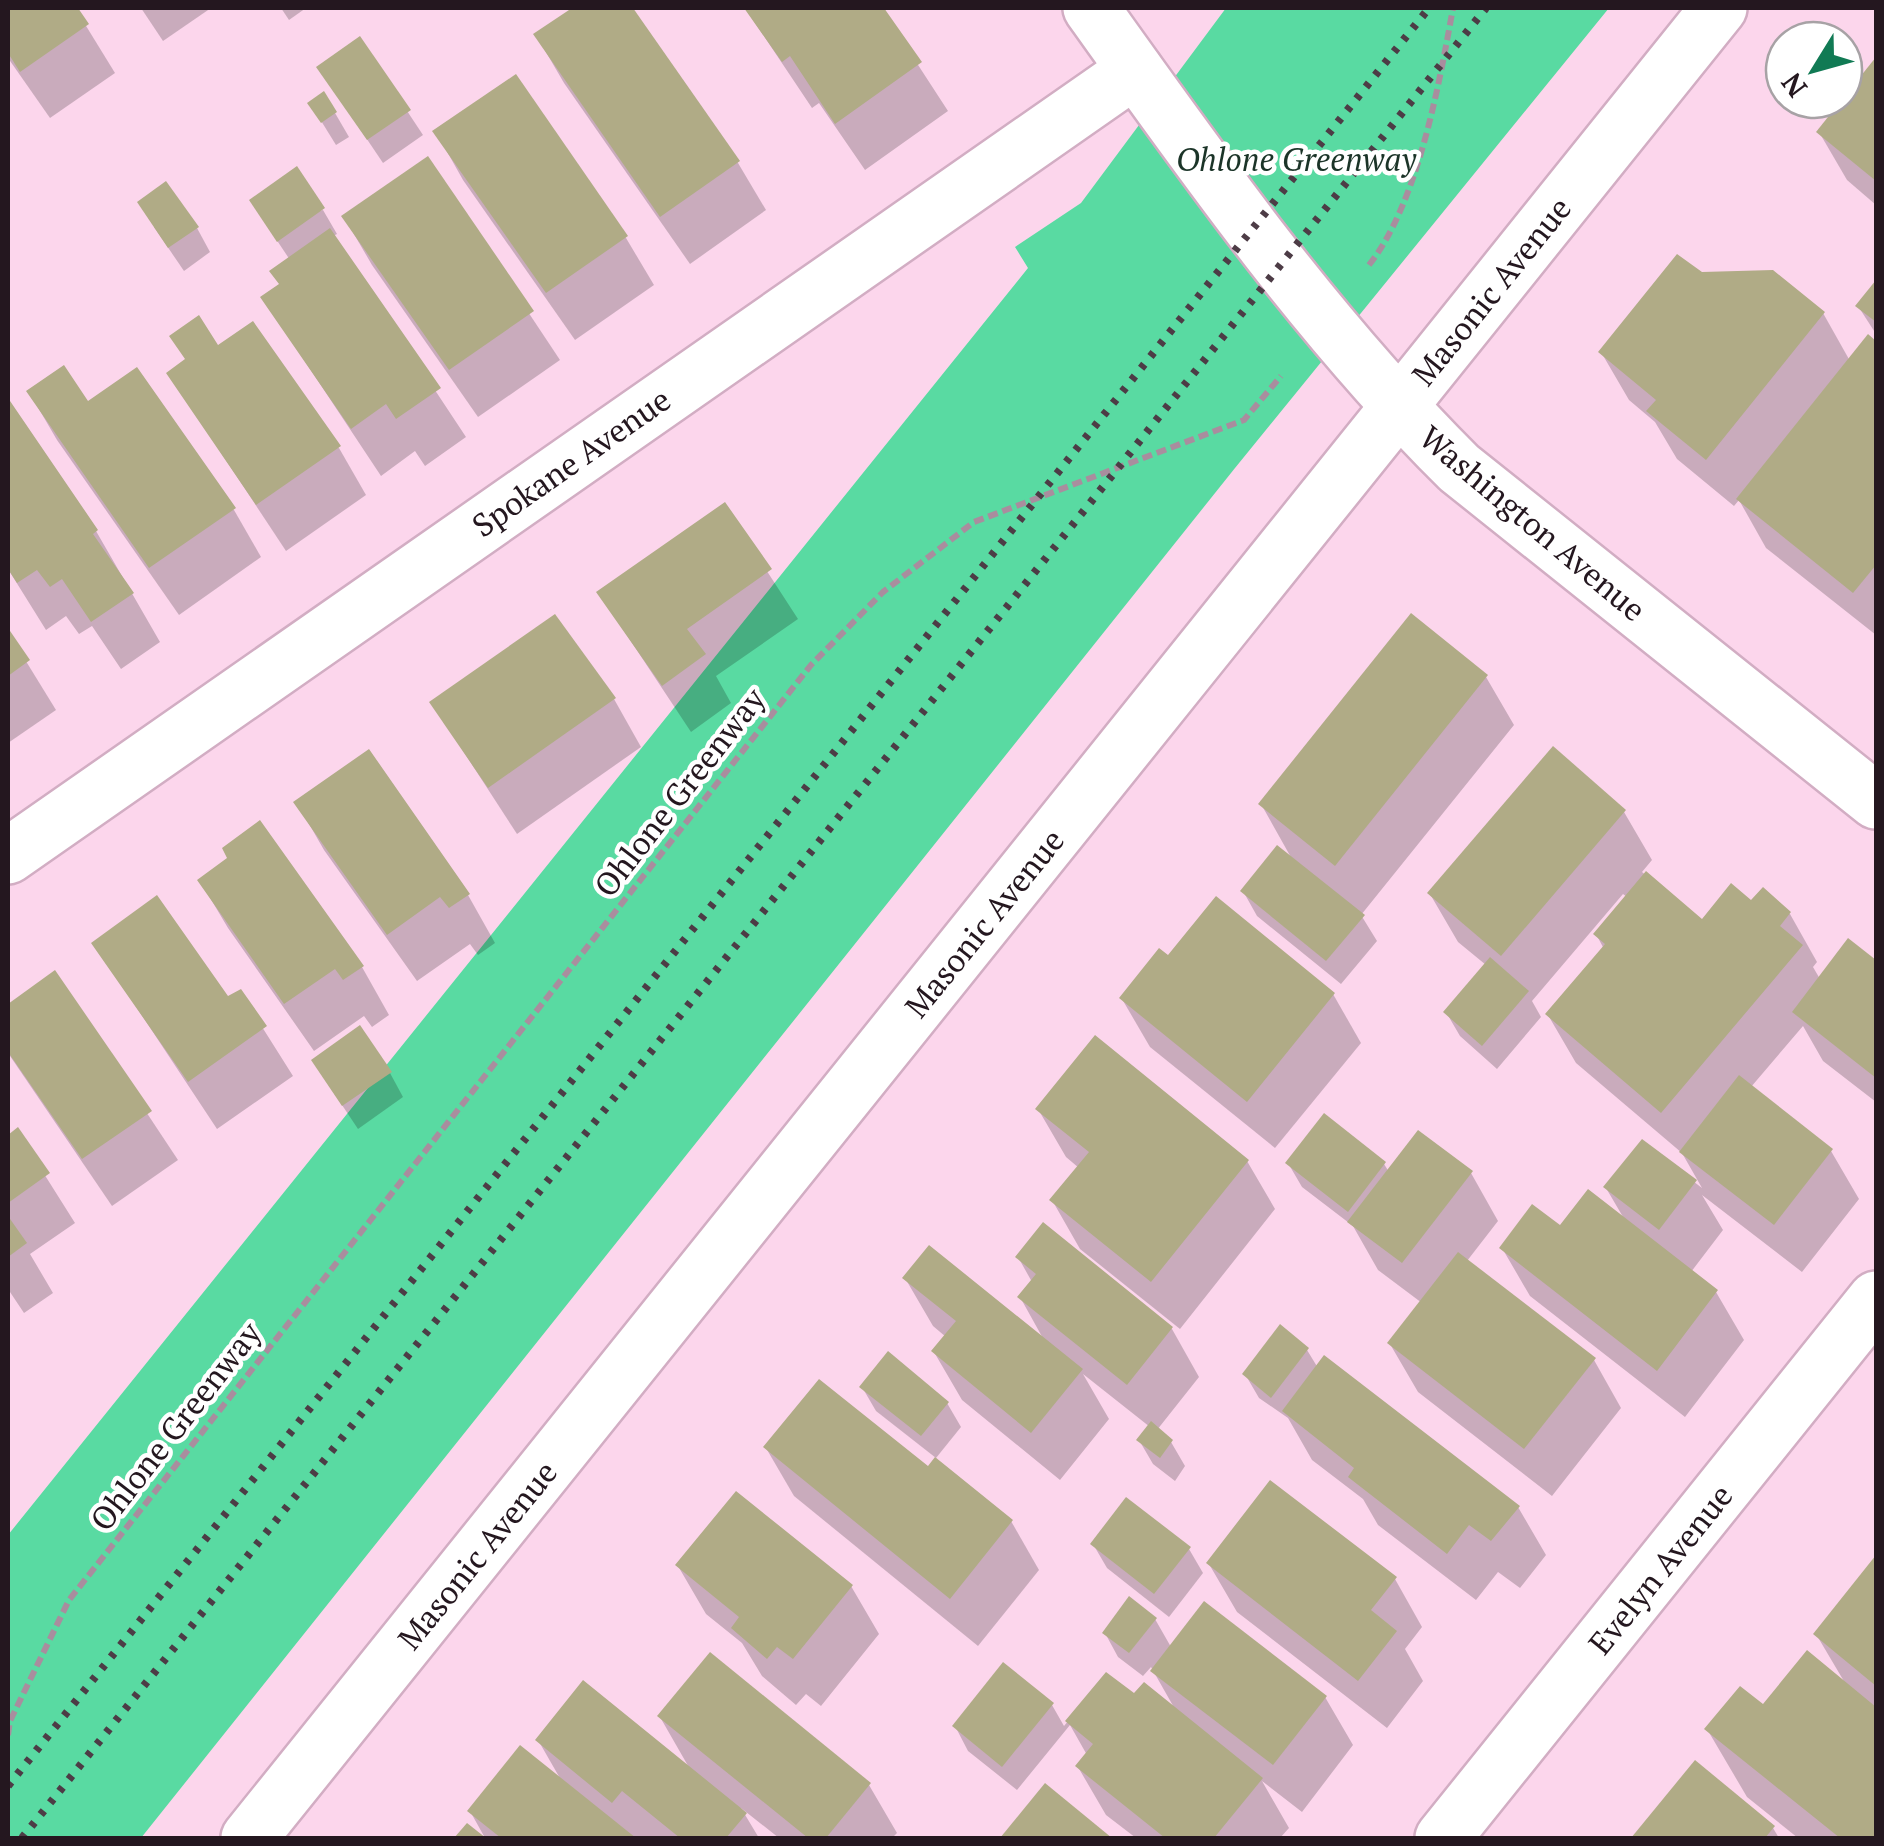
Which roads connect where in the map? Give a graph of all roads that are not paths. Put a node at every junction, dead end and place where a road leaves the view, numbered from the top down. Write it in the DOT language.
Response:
graph roads {
  1 [pos="1091,8"];
  2 [pos="1719,8"];
  3 [pos="1135,70"];
  4 [pos="1398,407"];
  5 [pos="1876,801"];
  6 [pos="8,856"];
  7 [pos="1876,1299"];
  8 [pos="249,1838"];
  9 [pos="1442,1838"];
  1 -- 3 [label="street, Washington Avenue"];
  2 -- 4 [label="street, Masonic Avenue"];
  3 -- 4 [label="street, Washington Avenue"];
  3 -- 6 [label="street, Spokane Avenue"];
  4 -- 5 [label="street, Washington Avenue"];
  4 -- 8 [label="street, Masonic Avenue"];
  7 -- 9 [label="street, Evelyn Avenue"];
}
